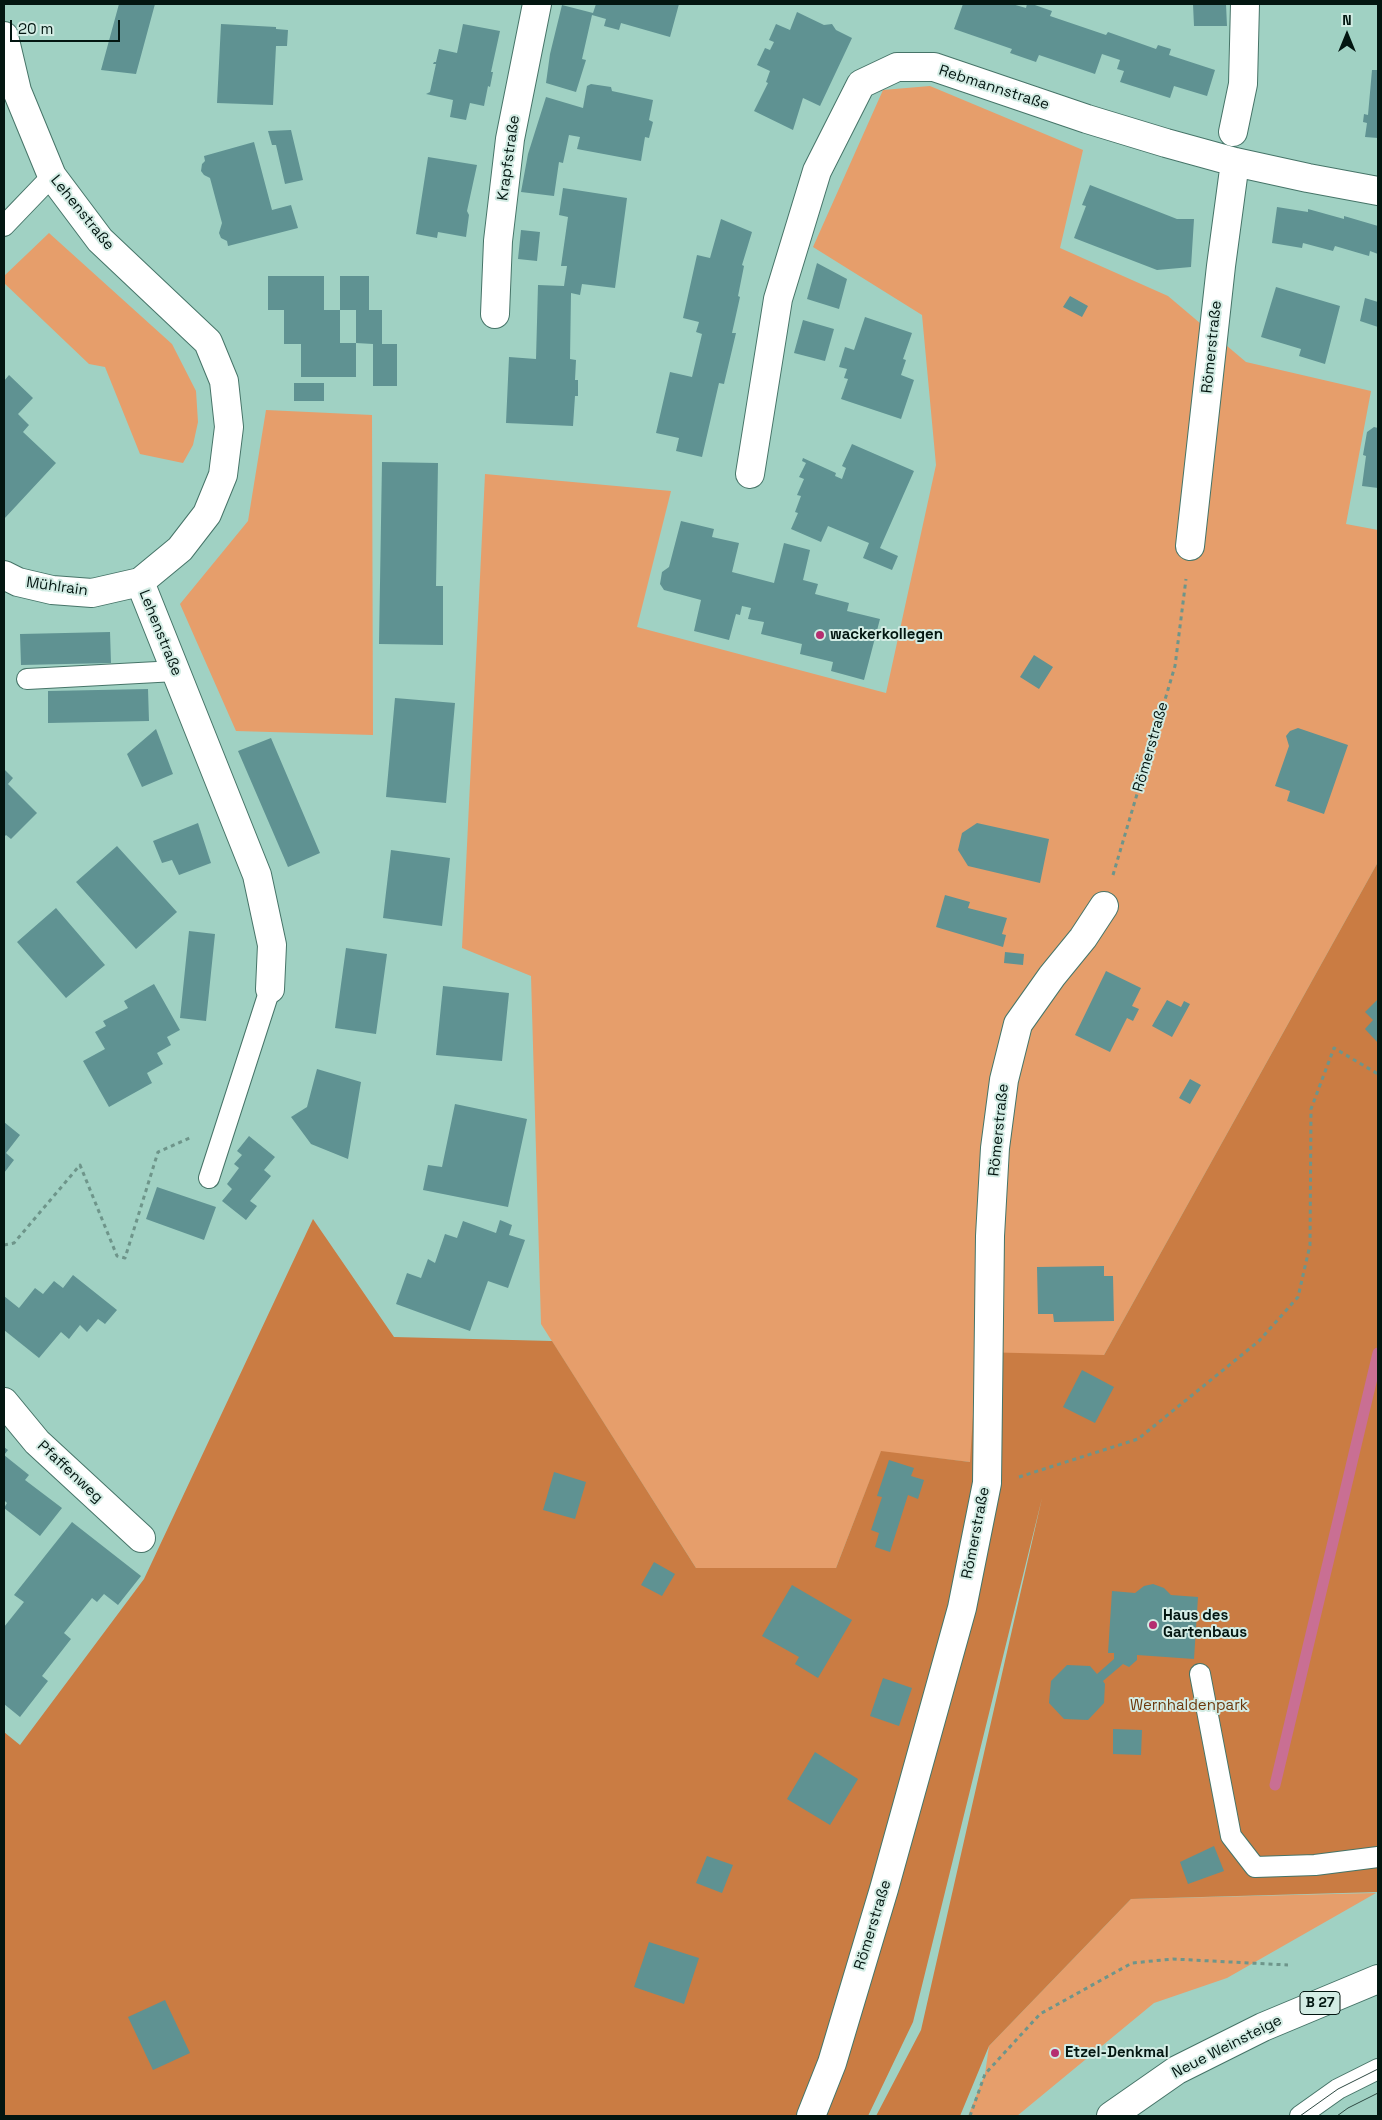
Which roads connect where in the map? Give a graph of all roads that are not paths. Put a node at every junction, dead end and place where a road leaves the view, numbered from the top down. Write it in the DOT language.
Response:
graph roads {
  1 [pos="537,4"];
  2 [pos="1245,4"];
  3 [pos="4,36"];
  4 [pos="1233,132"];
  5 [pos="1235,162"];
  6 [pos="52,176"];
  7 [pos="1378,190"];
  8 [pos="4,226"];
  9 [pos="496,314"];
  10 [pos="750,474"];
  11 [pos="1190,546"];
  12 [pos="4,575"];
  13 [pos="140,582"];
  14 [pos="176,671"];
  15 [pos="27,679"];
  16 [pos="1104,906"];
  17 [pos="270,989"];
  18 [pos="209,1178"];
  19 [pos="4,1402"];
  20 [pos="141,1538"];
  21 [pos="1200,1674"];
  22 [pos="1378,1857"];
  23 [pos="1378,1980"];
  24 [pos="1378,2069"];
  25 [pos="811,2116"];
  26 [pos="1111,2116"];
  27 [pos="1300,2116"];
  1 -- 9 [label="street, Krapfstraße"];
  2 -- 4 [label="street"];
  3 -- 6 [label="street, Lehenstraße"];
  5 -- 7 [label="street, Rebmannstraße"];
  5 -- 10 [label="street, Rebmannstraße"];
  5 -- 11 [label="street, Römerstraße"];
  6 -- 8 [label="lane"];
  6 -- 13 [label="street, Lehenstraße"];
  12 -- 13 [label="street, Mühlrain"];
  13 -- 14 [label="street, Lehenstraße"];
  14 -- 15 [label="lane"];
  14 -- 17 [label="street, Lehenstraße"];
  16 -- 25 [label="street, Römerstraße"];
  17 -- 18 [label="lane"];
  19 -- 20 [label="street, Pfaffenweg"];
  21 -- 22 [label="lane"];
  23 -- 26 [label="street, Neue Weinsteige / B 27"];
  24 -- 27 [label="lane"];
}
